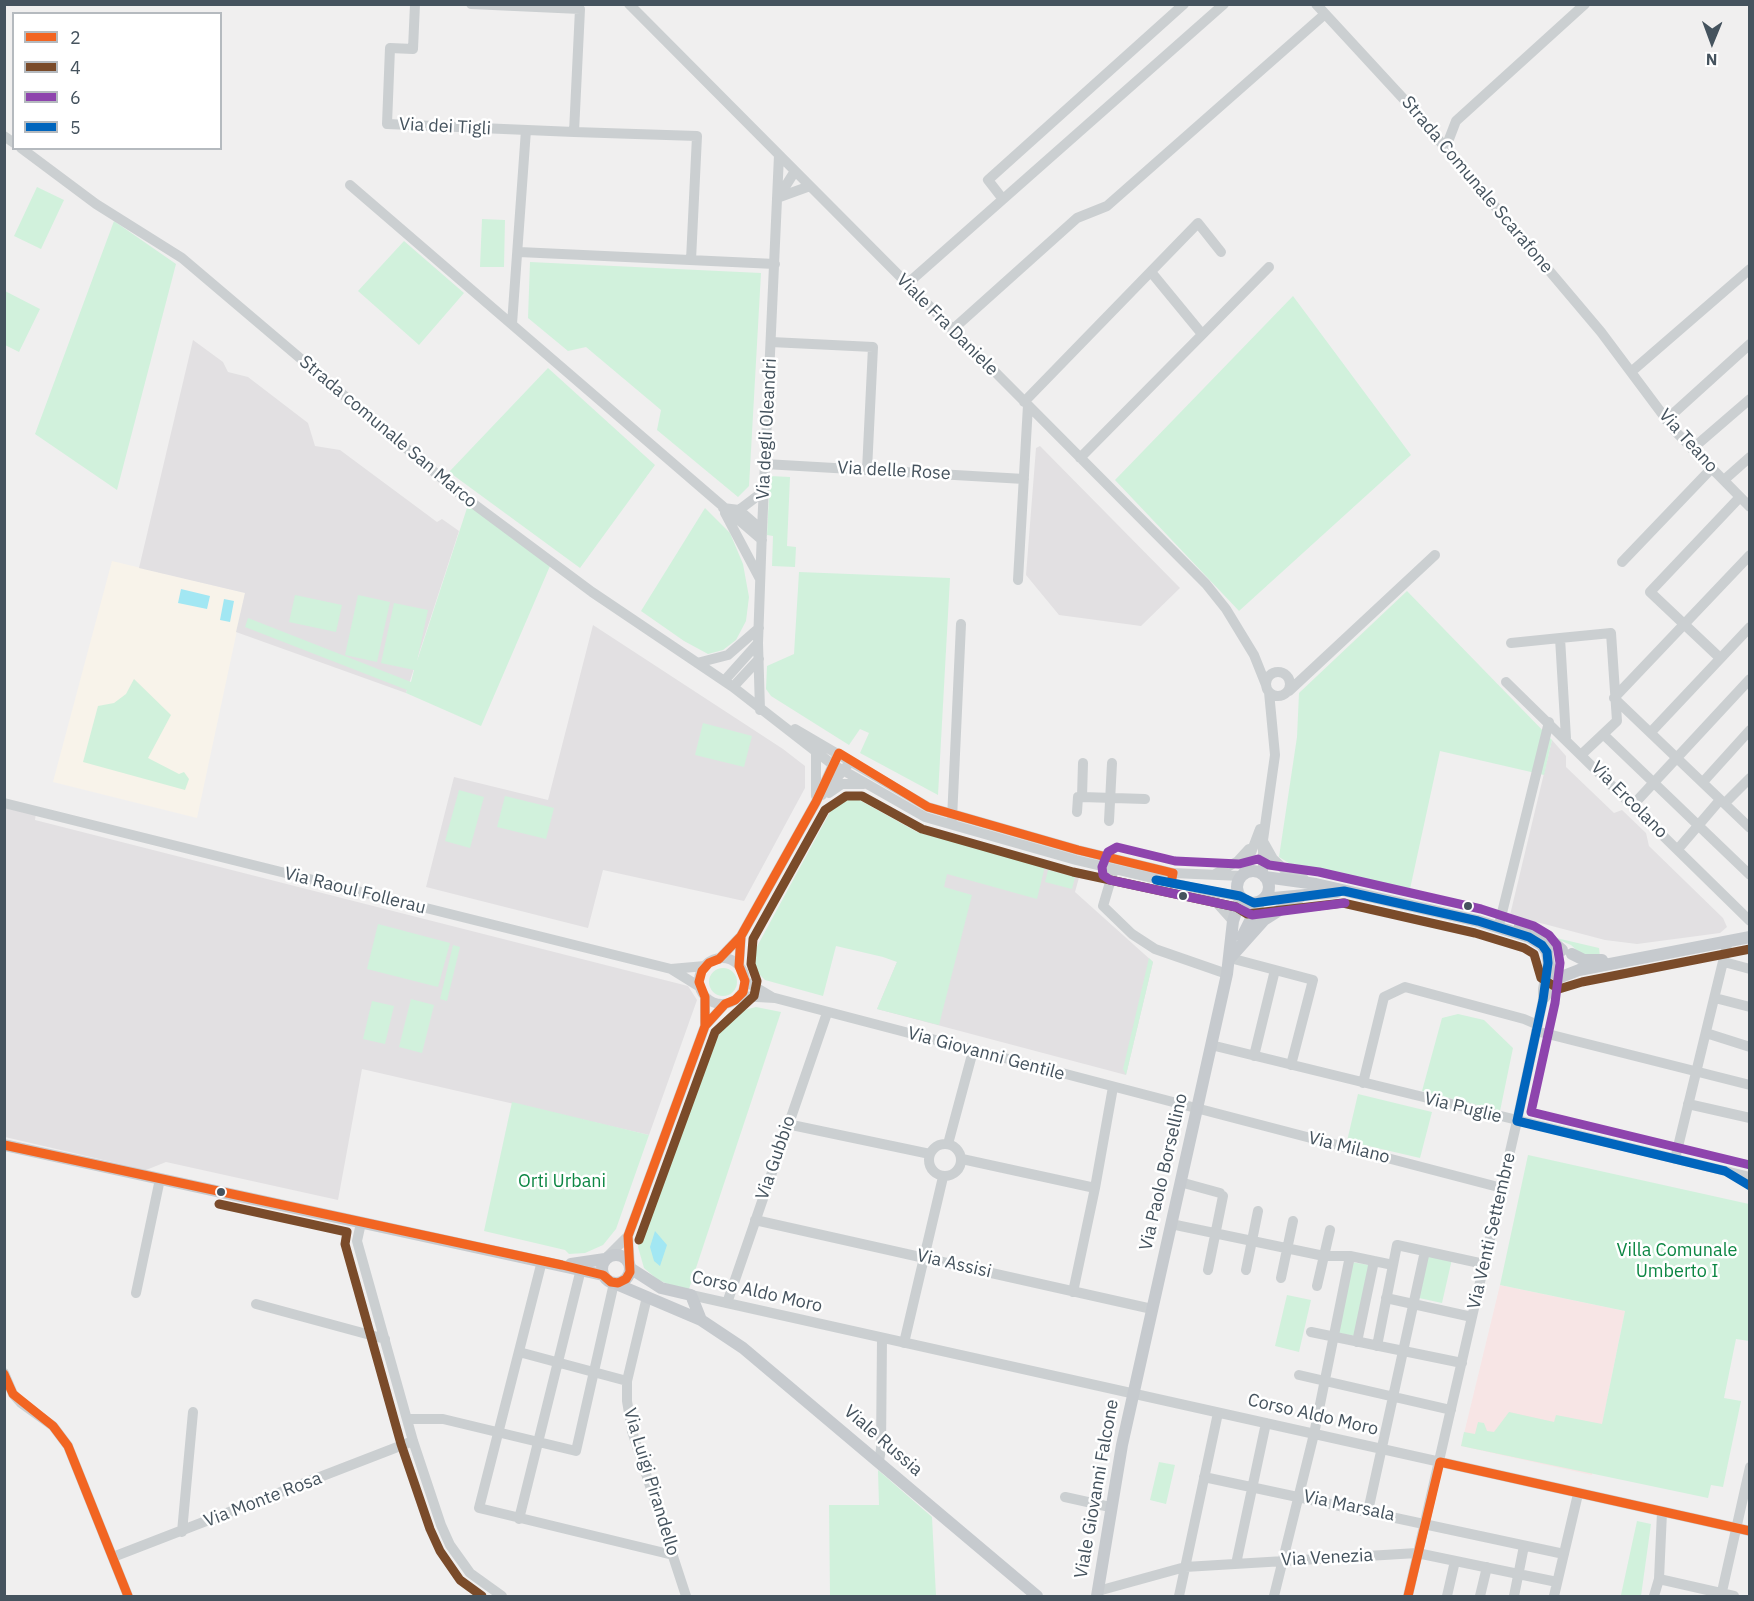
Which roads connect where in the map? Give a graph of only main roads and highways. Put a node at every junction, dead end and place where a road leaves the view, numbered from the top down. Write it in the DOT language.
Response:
graph roads {
  1 [pos="1264,876"];
  2 [pos="1344,891"];
  3 [pos="1302,896"];
  4 [pos="1240,897"];
  5 [pos="1261,900"];
  6 [pos="1478,921"];
  7 [pos="1749,937"];
  8 [pos="1567,952"];
  9 [pos="1230,958"];
  10 [pos="1630,960"];
  11 [pos="1548,963"];
  12 [pos="1566,975"];
  13 [pos="4,1145"];
  14 [pos="605,1259"];
  15 [pos="562,1265"];
  16 [pos="630,1268"];
  17 [pos="603,1275"];
  18 [pos="614,1287"];
  19 [pos="701,1320"];
  20 [pos="1133,1394"];
  21 [pos="1096,1595"];
  22 [pos="1037,1596"];
  1 -- 2 [label="main road"];
  1 -- 4 [label="main road"];
  1 -- 5 [label="main road"];
  2 -- 3 [label="main road"];
  2 -- 6 [label="main road"];
  3 -- 5 [label="main road"];
  3 -- 9 [label="main road"];
  4 -- 5 [label="main road"];
  4 -- 9 [label="main road"];
  5 -- 9 [label="main road"];
  6 -- 8 [label="main road"];
  6 -- 11 [label="main road"];
  7 -- 10 [label="main road"];
  8 -- 10 [label="main road"];
  8 -- 11 [label="main road"];
  8 -- 12 [label="main road"];
  9 -- 20 [label="main road, Via Paolo Borsellino"];
  10 -- 12 [label="main road"];
  11 -- 12 [label="main road"];
  13 -- 15 [label="main road"];
  14 -- 15 [label="main road"];
  14 -- 16 [label="main road"];
  14 -- 17 [label="main road"];
  15 -- 17 [label="main road"];
  16 -- 18 [label="main road"];
  16 -- 19 [label="main road, Corso Aldo Moro"];
  17 -- 18 [label="main road"];
  18 -- 19 [label="main road, Viale Russia"];
  19 -- 22 [label="main road, Viale Russia"];
  20 -- 21 [label="main road, Viale Giovanni Falcone"];
}
